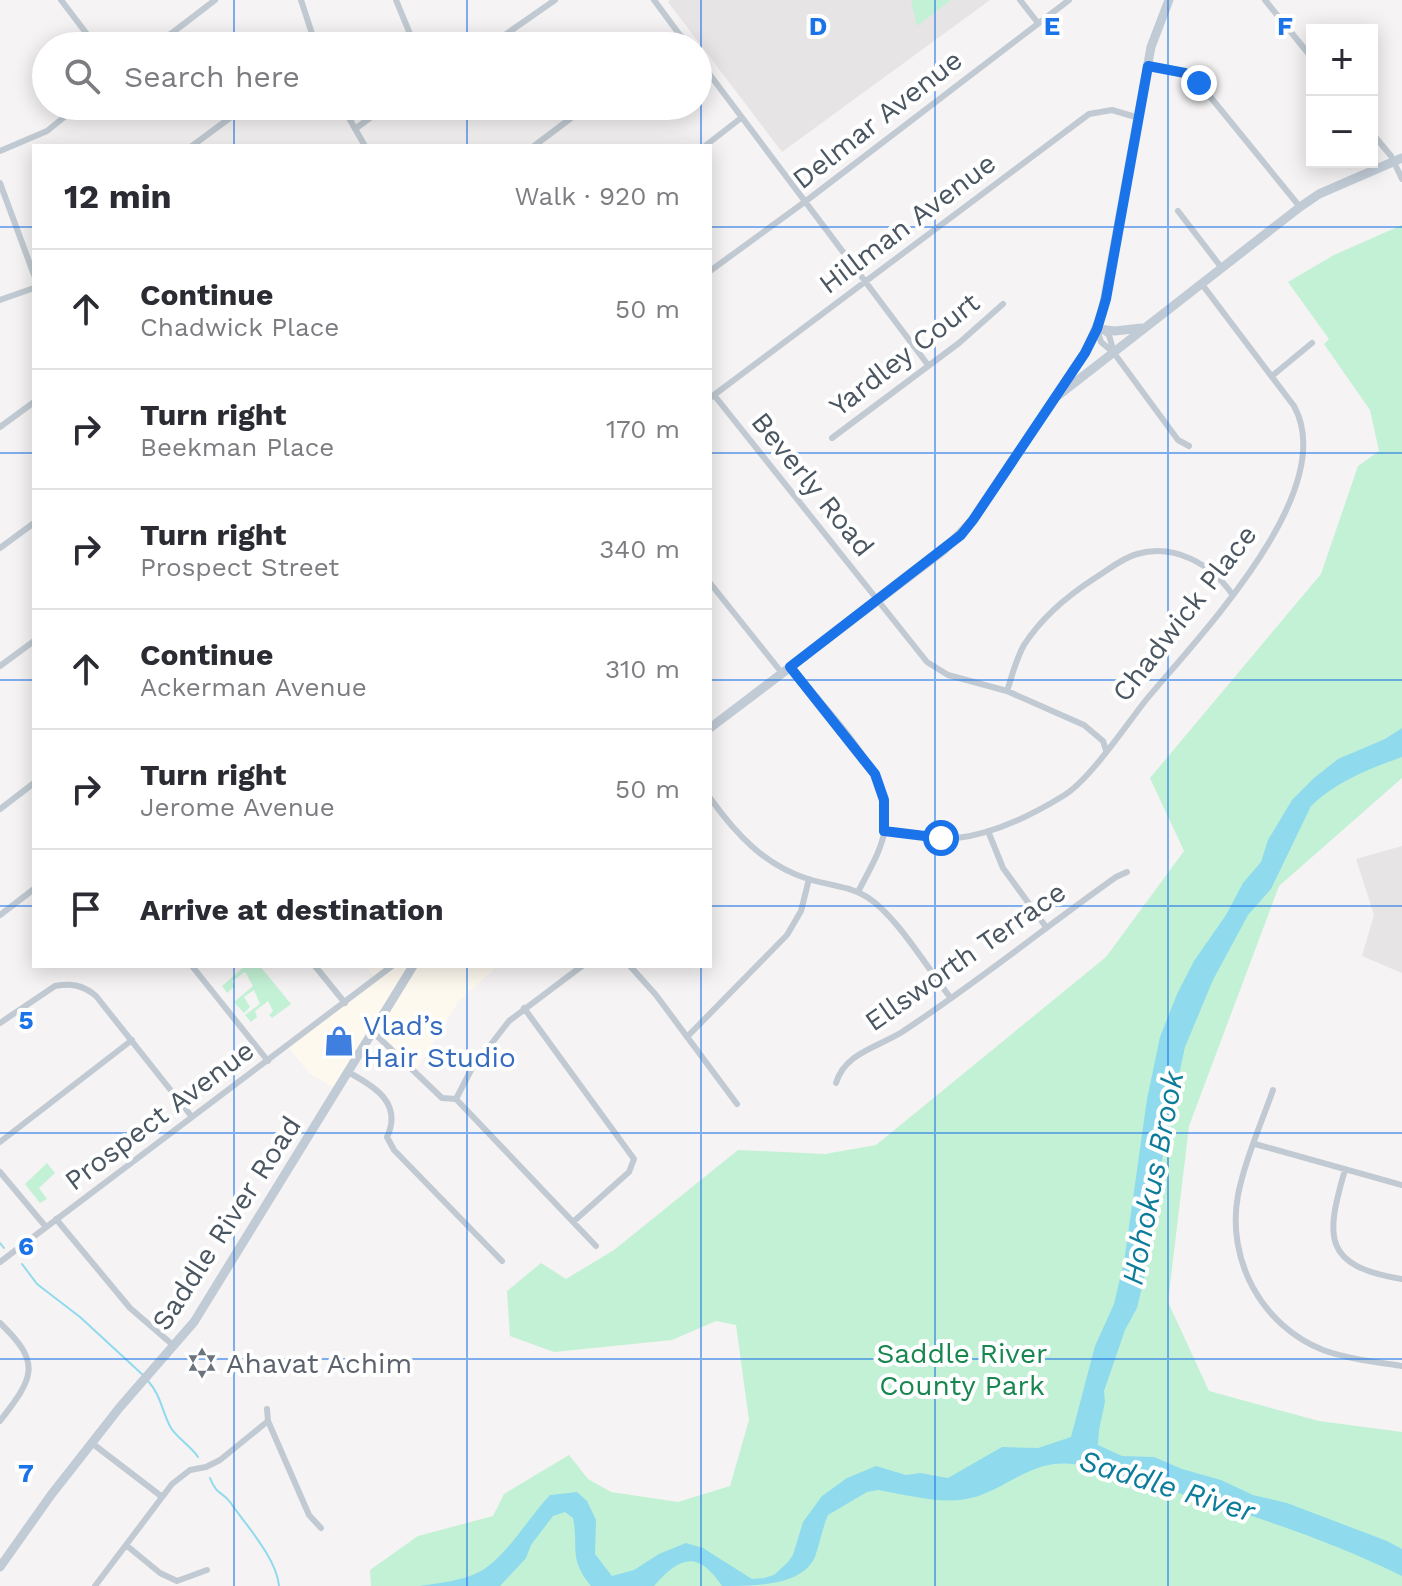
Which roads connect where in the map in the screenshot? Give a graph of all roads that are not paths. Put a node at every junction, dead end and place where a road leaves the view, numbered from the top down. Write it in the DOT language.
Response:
graph roads {
  1 [pos="61,0"];
  2 [pos="215,0"];
  3 [pos="301,0"];
  4 [pos="396,0"];
  5 [pos="555,0"];
  6 [pos="654,0"];
  7 [pos="1020,0"];
  8 [pos="1069,0"];
  9 [pos="1169,0"];
  10 [pos="1265,0"];
  11 [pos="1038,23"];
  12 [pos="85,32"];
  13 [pos="173,32"];
  14 [pos="311,32"];
  15 [pos="409,32"];
  16 [pos="509,32"];
  17 [pos="678,32"];
  18 [pos="1306,51"];
  19 [pos="1148,66"];
  20 [pos="712,78"];
  21 [pos="741,118"];
  22 [pos="1139,118"];
  23 [pos="61,120"];
  24 [pos="227,120"];
  25 [pos="350,120"];
  26 [pos="367,120"];
  27 [pos="568,120"];
  28 [pos="355,129"];
  29 [pos="1378,139"];
  30 [pos="195,144"];
  31 [pos="364,144"];
  32 [pos="537,144"];
  33 [pos="708,144"];
  34 [pos="0,151"];
  35 [pos="1398,160"];
  36 [pos="1402,179"];
  37 [pos="0,183"];
  38 [pos="806,201"];
  39 [pos="1300,207"];
  40 [pos="1178,211"];
  41 [pos="1221,267"];
  42 [pos="32,270"];
  43 [pos="712,270"];
  44 [pos="865,281"];
  45 [pos="1201,283"];
  46 [pos="32,289"];
  47 [pos="0,300"];
  48 [pos="1003,304"];
  49 [pos="1145,327"];
  50 [pos="1097,329"];
  51 [pos="1312,343"];
  52 [pos="1114,353"];
  53 [pos="928,365"];
  54 [pos="1272,376"];
  55 [pos="712,397"];
  56 [pos="1055,398"];
  57 [pos="32,403"];
  58 [pos="0,427"];
  59 [pos="832,438"];
  60 [pos="1189,446"];
  61 [pos="32,524"];
  62 [pos="0,548"];
  63 [pos="712,585"];
  64 [pos="1232,594"];
  65 [pos="878,600"];
  66 [pos="32,642"];
  67 [pos="0,666"];
  68 [pos="786,670"];
  69 [pos="1007,691"];
  70 [pos="712,726"];
  71 [pos="1106,750"];
  72 [pos="32,785"];
  73 [pos="712,801"];
  74 [pos="0,809"];
  75 [pos="884,831"];
  76 [pos="988,831"];
  77 [pos="1127,872"];
  78 [pos="809,879"];
  79 [pos="32,891"];
  80 [pos="858,892"];
  81 [pos="0,915"];
  82 [pos="1046,927"];
  83 [pos="194,968"];
  84 [pos="317,968"];
  85 [pos="389,968"];
  86 [pos="412,968"];
  87 [pos="579,968"];
  88 [pos="632,968"];
  89 [pos="950,997"];
  90 [pos="345,1003"];
  91 [pos="524,1008"];
  92 [pos="0,1023"];
  93 [pos="373,1032"];
  94 [pos="687,1037"];
  95 [pos="132,1040"];
  96 [pos="268,1061"];
  97 [pos="348,1072"];
  98 [pos="836,1083"];
  99 [pos="1273,1090"];
  100 [pos="456,1099"];
  101 [pos="737,1104"];
  102 [pos="192,1117"];
  103 [pos="0,1142"];
  104 [pos="1255,1144"];
  105 [pos="1345,1170"];
  106 [pos="0,1172"];
  107 [pos="1402,1185"];
  108 [pos="56,1219"];
  109 [pos="573,1222"];
  110 [pos="46,1227"];
  111 [pos="596,1246"];
  112 [pos="502,1261"];
  113 [pos="0,1262"];
  114 [pos="1402,1279"];
  115 [pos="0,1323"];
  116 [pos="174,1346"];
  117 [pos="1402,1366"];
  118 [pos="267,1409"];
  119 [pos="0,1421"];
  120 [pos="268,1421"];
  121 [pos="93,1444"];
  122 [pos="161,1496"];
  123 [pos="321,1528"];
  124 [pos="126,1545"];
  125 [pos="0,1567"];
  126 [pos="207,1570"];
  127 [pos="95,1586"];
  1 -- 12 [label="street"];
  2 -- 13 [label="street"];
  3 -- 14 [label="street"];
  4 -- 15 [label="street"];
  5 -- 16 [label="street"];
  6 -- 17 [label="street"];
  7 -- 11 [label="street"];
  8 -- 11 [label="street, Delmar Avenue"];
  9 -- 19 [label="main road"];
  10 -- 18 [label="street"];
  11 -- 38 [label="street, Delmar Avenue"];
  19 -- 22 [label="main road"];
  19 -- 39 [label="street"];
  20 -- 21 [label="street"];
  21 -- 33 [label="street"];
  21 -- 38 [label="street"];
  22 -- 44 [label="street, Hillman Avenue"];
  22 -- 50 [label="main road"];
  23 -- 34 [label="street"];
  24 -- 30 [label="street"];
  25 -- 28 [label="street"];
  26 -- 28 [label="street"];
  27 -- 32 [label="street"];
  28 -- 31 [label="street"];
  29 -- 35 [label="street"];
  35 -- 36 [label="street"];
  35 -- 39 [label="main road"];
  37 -- 42 [label="street"];
  38 -- 43 [label="street, Delmar Avenue"];
  38 -- 44 [label="street"];
  39 -- 41 [label="main road"];
  40 -- 41 [label="street"];
  41 -- 45 [label="main road"];
  44 -- 53 [label="street"];
  44 -- 55 [label="street, Hillman Avenue"];
  45 -- 49 [label="main road"];
  45 -- 54 [label="street, Chadwick Place"];
  46 -- 47 [label="street"];
  48 -- 53 [label="street, Yardley Court"];
  49 -- 50 [label="main road"];
  49 -- 52 [label="main road"];
  50 -- 52 [label="street"];
  50 -- 56 [label="main road"];
  51 -- 54 [label="street"];
  52 -- 56 [label="main road"];
  52 -- 60 [label="street"];
  53 -- 59 [label="street, Yardley Court"];
  54 -- 64 [label="street, Chadwick Place"];
  55 -- 65 [label="street, Beverly Road"];
  56 -- 65 [label="main road"];
  57 -- 58 [label="street"];
  61 -- 62 [label="street"];
  63 -- 68 [label="street"];
  64 -- 69 [label="street"];
  64 -- 71 [label="street, Chadwick Place"];
  65 -- 68 [label="main road"];
  65 -- 69 [label="street, Beverly Road"];
  66 -- 67 [label="street"];
  68 -- 70 [label="main road"];
  68 -- 75 [label="street"];
  69 -- 71 [label="street, Beverly Road"];
  71 -- 76 [label="street, Chadwick Place"];
  72 -- 74 [label="street"];
  73 -- 78 [label="street"];
  75 -- 76 [label="street, Chadwick Place"];
  75 -- 80 [label="street"];
  76 -- 82 [label="street"];
  77 -- 82 [label="street, Ellsworth Terrace"];
  78 -- 80 [label="street"];
  78 -- 94 [label="street"];
  79 -- 81 [label="street"];
  80 -- 89 [label="street"];
  82 -- 89 [label="street, Ellsworth Terrace"];
  83 -- 96 [label="street"];
  84 -- 90 [label="street"];
  85 -- 90 [label="street, Prospect Avenue"];
  86 -- 93 [label="main road, Saddle River Road"];
  87 -- 91 [label="street"];
  88 -- 94 [label="street"];
  89 -- 98 [label="street, Ellsworth Terrace"];
  90 -- 96 [label="street, Prospect Avenue"];
  91 -- 100 [label="street"];
  91 -- 109 [label="street"];
  92 -- 95 [label="street"];
  93 -- 97 [label="main road, Saddle River Road"];
  93 -- 100 [label="street"];
  94 -- 101 [label="street"];
  95 -- 102 [label="street"];
  95 -- 103 [label="street"];
  96 -- 102 [label="street, Prospect Avenue"];
  97 -- 112 [label="street"];
  97 -- 116 [label="main road, Saddle River Road"];
  99 -- 104 [label="street"];
  100 -- 109 [label="street"];
  102 -- 108 [label="street, Prospect Avenue"];
  104 -- 105 [label="street"];
  104 -- 117 [label="street"];
  105 -- 107 [label="street"];
  105 -- 114 [label="street"];
  106 -- 110 [label="street"];
  108 -- 110 [label="street, Prospect Avenue"];
  108 -- 116 [label="street"];
  109 -- 111 [label="street"];
  110 -- 113 [label="street, Prospect Avenue"];
  115 -- 119 [label="street"];
  116 -- 121 [label="main road, Saddle River Road"];
  118 -- 120 [label="street"];
  120 -- 122 [label="street"];
  120 -- 123 [label="street"];
  121 -- 122 [label="street"];
  121 -- 125 [label="main road, Saddle River Road"];
  122 -- 124 [label="street"];
  124 -- 126 [label="street"];
  124 -- 127 [label="street"];
}
